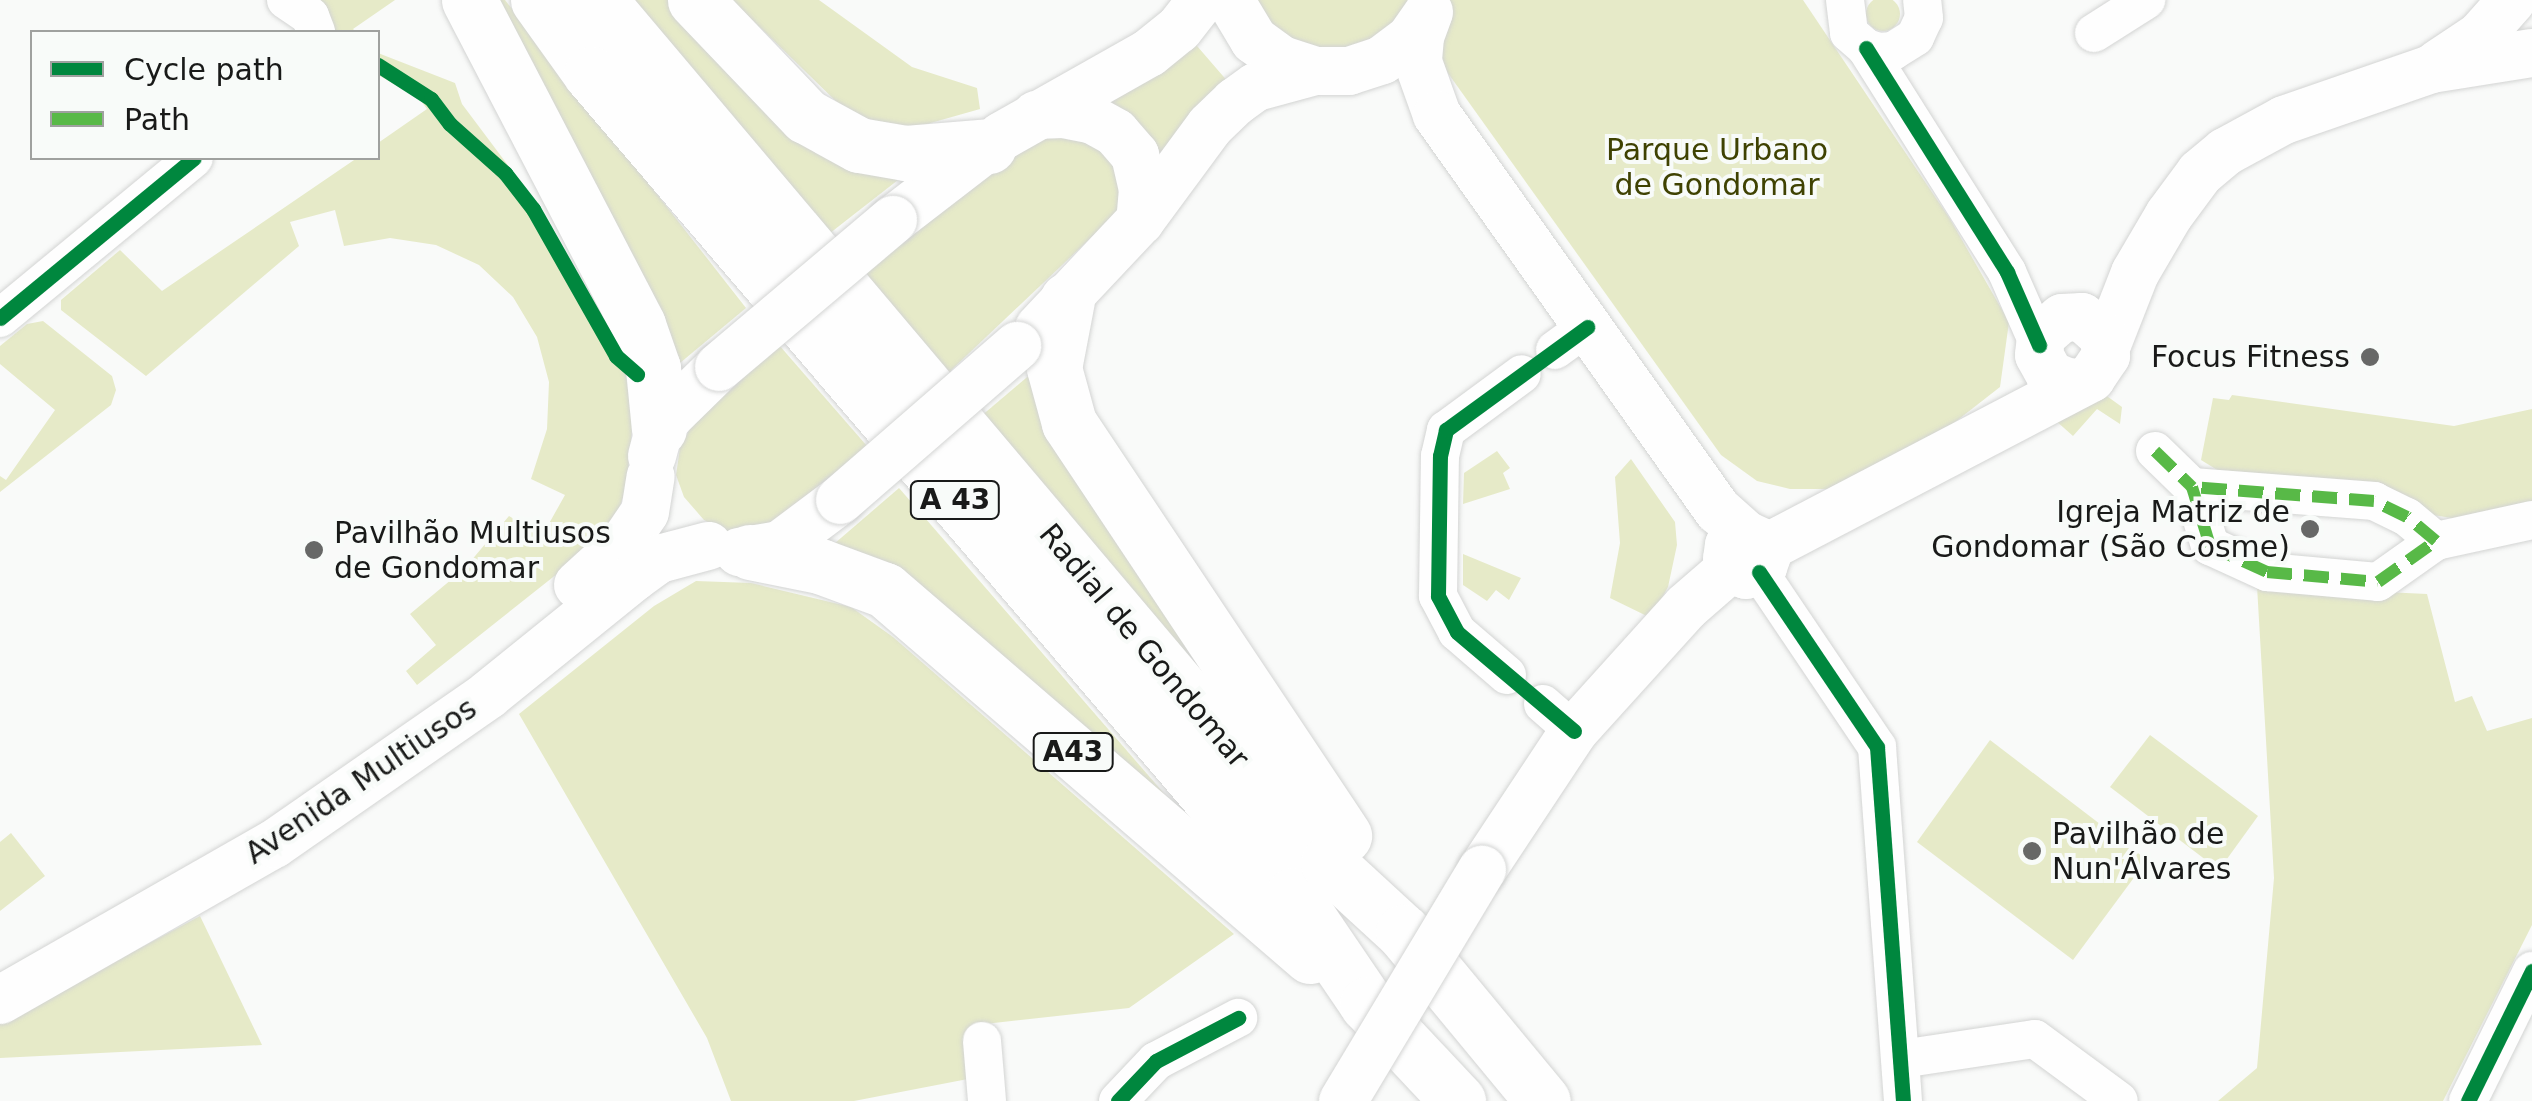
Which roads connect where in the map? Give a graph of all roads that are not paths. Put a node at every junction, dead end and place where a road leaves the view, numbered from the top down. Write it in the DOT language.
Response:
graph roads {
  1 [pos="286,0"];
  2 [pos="469,0"];
  3 [pos="538,0"];
  4 [pos="599,0"];
  5 [pos="694,0"];
  6 [pos="1844,0"];
  7 [pos="2146,0"];
  8 [pos="2512,0"];
  9 [pos="1223,3"];
  10 [pos="1431,6"];
  11 [pos="1922,11"];
  12 [pos="315,30"];
  13 [pos="2094,33"];
  14 [pos="2532,44"];
  15 [pos="1866,48"];
  16 [pos="2532,54"];
  17 [pos="2431,69"];
  18 [pos="1332,71"];
  19 [pos="1910,112"];
  20 [pos="1438,114"];
  21 [pos="1036,115"];
  22 [pos="989,146"];
  23 [pos="192,160"];
  24 [pos="1140,221"];
  25 [pos="1067,300"];
  26 [pos="0,318"];
  27 [pos="2067,344"];
  28 [pos="1522,374"];
  29 [pos="2155,451"];
  30 [pos="655,452"];
  31 [pos="2192,487"];
  32 [pos="2532,520"];
  33 [pos="2436,542"];
  34 [pos="1742,546"];
  35 [pos="729,549"];
  36 [pos="1507,674"];
  37 [pos="1403,932"];
  38 [pos="0,964"];
  39 [pos="2532,970"];
  40 [pos="0,1000"];
  41 [pos="1367,1004"];
  42 [pos="1238,1018"];
  43 [pos="982,1040"];
  44 [pos="1900,1058"];
  45 [pos="987,1101"];
  46 [pos="1118,1101"];
  47 [pos="1343,1101"];
  48 [pos="1458,1101"];
  49 [pos="1542,1101"];
  50 [pos="1903,1101"];
  51 [pos="2119,1101"];
  52 [pos="2468,1101"];
  1 -- 12 [label="street"];
  2 -- 30 [label="highway"];
  3 -- 41 [label="highway, Radial de Gondomar / A 43"];
  4 -- 37 [label="highway, Radial de Gondomar / A 43"];
  5 -- 22 [label="highway"];
  6 -- 15 [label="street"];
  7 -- 13 [label="street"];
  8 -- 14 [label="main road"];
  8 -- 17 [label="main road"];
  9 -- 18 [label="main road"];
  9 -- 21 [label="main road"];
  10 -- 18 [label="main road"];
  10 -- 20 [label="main road"];
  11 -- 15 [label="street"];
  11 -- 19 [label="street"];
  15 -- 19 [label="street"];
  16 -- 17 [label="main road"];
  17 -- 27 [label="main road"];
  18 -- 20 [label="main road"];
  18 -- 24 [label="main road"];
  19 -- 27 [label="street"];
  20 -- 34 [label="main road"];
  21 -- 22 [label="main road"];
  21 -- 24 [label="main road"];
  22 -- 30 [label="main road, bridge"];
  23 -- 26 [label="street"];
  24 -- 25 [label="main road, Avenida Multiusos"];
  25 -- 35 [label="main road, Avenida Multiusos, bridge"];
  25 -- 37 [label="highway"];
  27 -- 34 [label="main road"];
  28 -- 36 [label="street"];
  29 -- 31 [label="street"];
  30 -- 35 [label="main road"];
  30 -- 38 [label="main road, Avenida Multiusos"];
  31 -- 33 [label="street"];
  31 -- 33 [label="street"];
  32 -- 33 [label="street"];
  34 -- 44 [label="street"];
  34 -- 47 [label="main road, bridge"];
  35 -- 40 [label="main road, Avenida Multiusos"];
  35 -- 41 [label="highway, A43"];
  37 -- 49 [label="highway, Radial de Gondomar / A 43"];
  39 -- 52 [label="street"];
  41 -- 48 [label="highway, Radial de Gondomar / A 43"];
  42 -- 46 [label="street"];
  43 -- 45 [label="street"];
  44 -- 50 [label="street"];
  44 -- 51 [label="street"];
}
